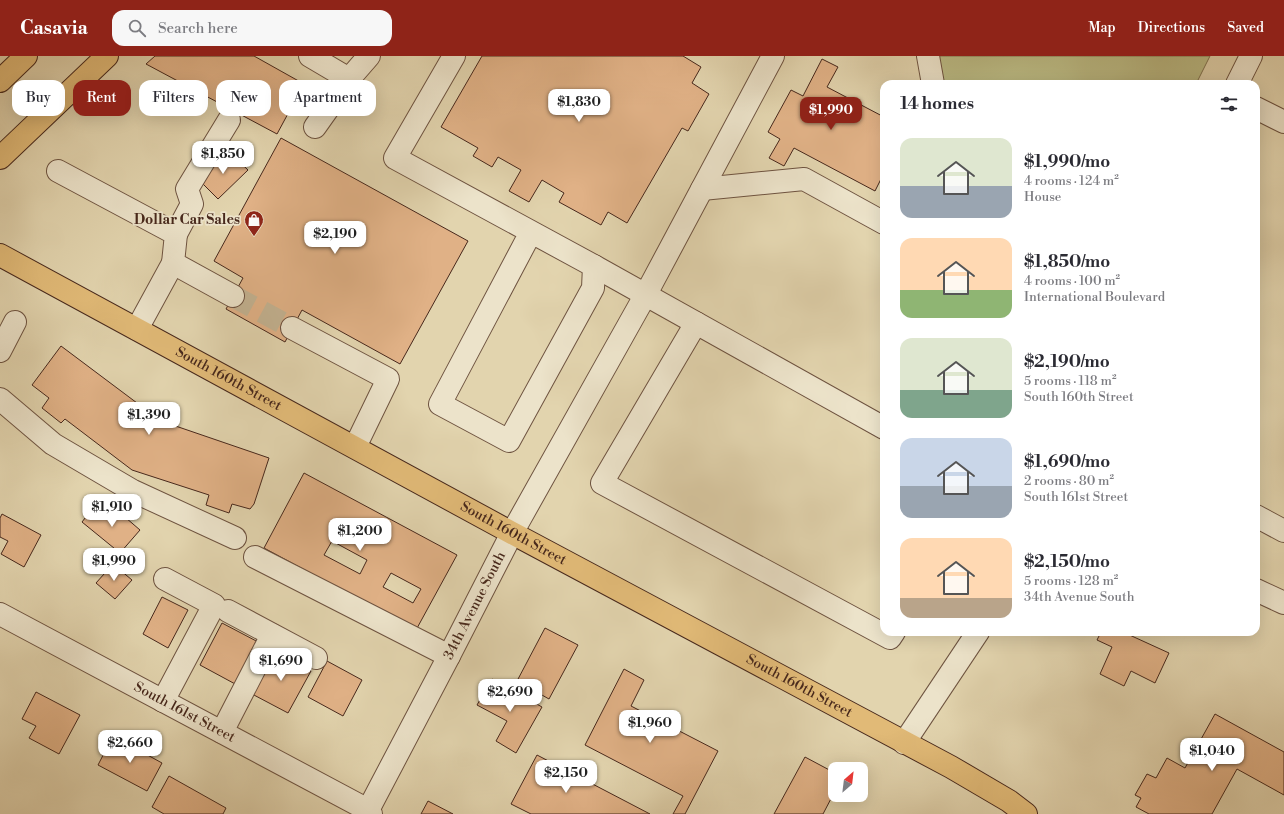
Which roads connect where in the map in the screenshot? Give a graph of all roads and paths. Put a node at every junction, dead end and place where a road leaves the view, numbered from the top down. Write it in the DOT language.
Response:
graph roads {
  1 [pos="26,56"];
  2 [pos="107,56"];
  3 [pos="310,56"];
  4 [pos="369,56"];
  5 [pos="454,56"];
  6 [pos="773,56"];
  7 [pos="928,56"];
  8 [pos="1251,56"];
  9 [pos="349,79"];
  10 [pos="932,80"];
  11 [pos="1239,80"];
  12 [pos="0,81"];
  13 [pos="1260,110"];
  14 [pos="229,120"];
  15 [pos="1284,122"];
  16 [pos="315,127"];
  17 [pos="0,158"];
  18 [pos="58,171"];
  19 [pos="702,189"];
  20 [pos="880,221"];
  21 [pos="531,232"];
  22 [pos="176,234"];
  23 [pos="0,255"];
  24 [pos="172,263"];
  25 [pos="594,266"];
  26 [pos="646,294"];
  27 [pos="233,296"];
  28 [pos="15,322"];
  29 [pos="696,323"];
  30 [pos="292,328"];
  31 [pos="136,329"];
  32 [pos="0,351"];
  33 [pos="0,399"];
  34 [pos="880,426"];
  35 [pos="355,447"];
  36 [pos="1260,518"];
  37 [pos="1284,531"];
  38 [pos="512,533"];
  39 [pos="235,538"];
  40 [pos="255,557"];
  41 [pos="165,579"];
  42 [pos="1260,592"];
  43 [pos="1284,603"];
  44 [pos="228,611"];
  45 [pos="0,614"];
  46 [pos="880,633"];
  47 [pos="272,635"];
  48 [pos="975,636"];
  49 [pos="449,656"];
  50 [pos="316,658"];
  51 [pos="163,701"];
  52 [pos="222,732"];
  53 [pos="904,743"];
  54 [pos="369,813"];
  55 [pos="1026,814"];
  1 -- 12 [label="main road"];
  2 -- 17 [label="main road"];
  3 -- 9 [label="street"];
  4 -- 9 [label="street"];
  5 -- 21 [label="street"];
  6 -- 19 [label="street, 34th Avenue South"];
  7 -- 10 [label="street"];
  8 -- 11 [label="street"];
  9 -- 16 [label="street"];
  13 -- 15 [label="street"];
  14 -- 22 [label="street"];
  18 -- 22 [label="street"];
  19 -- 20 [label="street"];
  19 -- 26 [label="street, 34th Avenue South"];
  21 -- 25 [label="street"];
  21 -- 25 [label="street"];
  22 -- 24 [label="street"];
  23 -- 31 [label="main road, South 160th Street"];
  24 -- 27 [label="street"];
  24 -- 31 [label="street"];
  25 -- 26 [label="street"];
  26 -- 29 [label="street"];
  26 -- 38 [label="street, 34th Avenue South"];
  28 -- 32 [label="street"];
  29 -- 34 [label="street"];
  29 -- 46 [label="street"];
  30 -- 35 [label="street"];
  31 -- 35 [label="main road, South 160th Street"];
  33 -- 39 [label="street"];
  35 -- 38 [label="main road, South 160th Street"];
  36 -- 37 [label="street"];
  38 -- 49 [label="street, 34th Avenue South"];
  38 -- 53 [label="main road, South 160th Street"];
  40 -- 49 [label="street"];
  41 -- 51 [label="street"];
  42 -- 43 [label="street"];
  44 -- 47 [label="street"];
  45 -- 51 [label="street, South 161st Street"];
  47 -- 50 [label="street"];
  47 -- 52 [label="street"];
  48 -- 53 [label="street"];
  49 -- 54 [label="street, 34th Avenue South"];
  51 -- 52 [label="street, South 161st Street"];
  52 -- 54 [label="street, South 161st Street"];
  53 -- 55 [label="main road, South 160th Street"];
}
